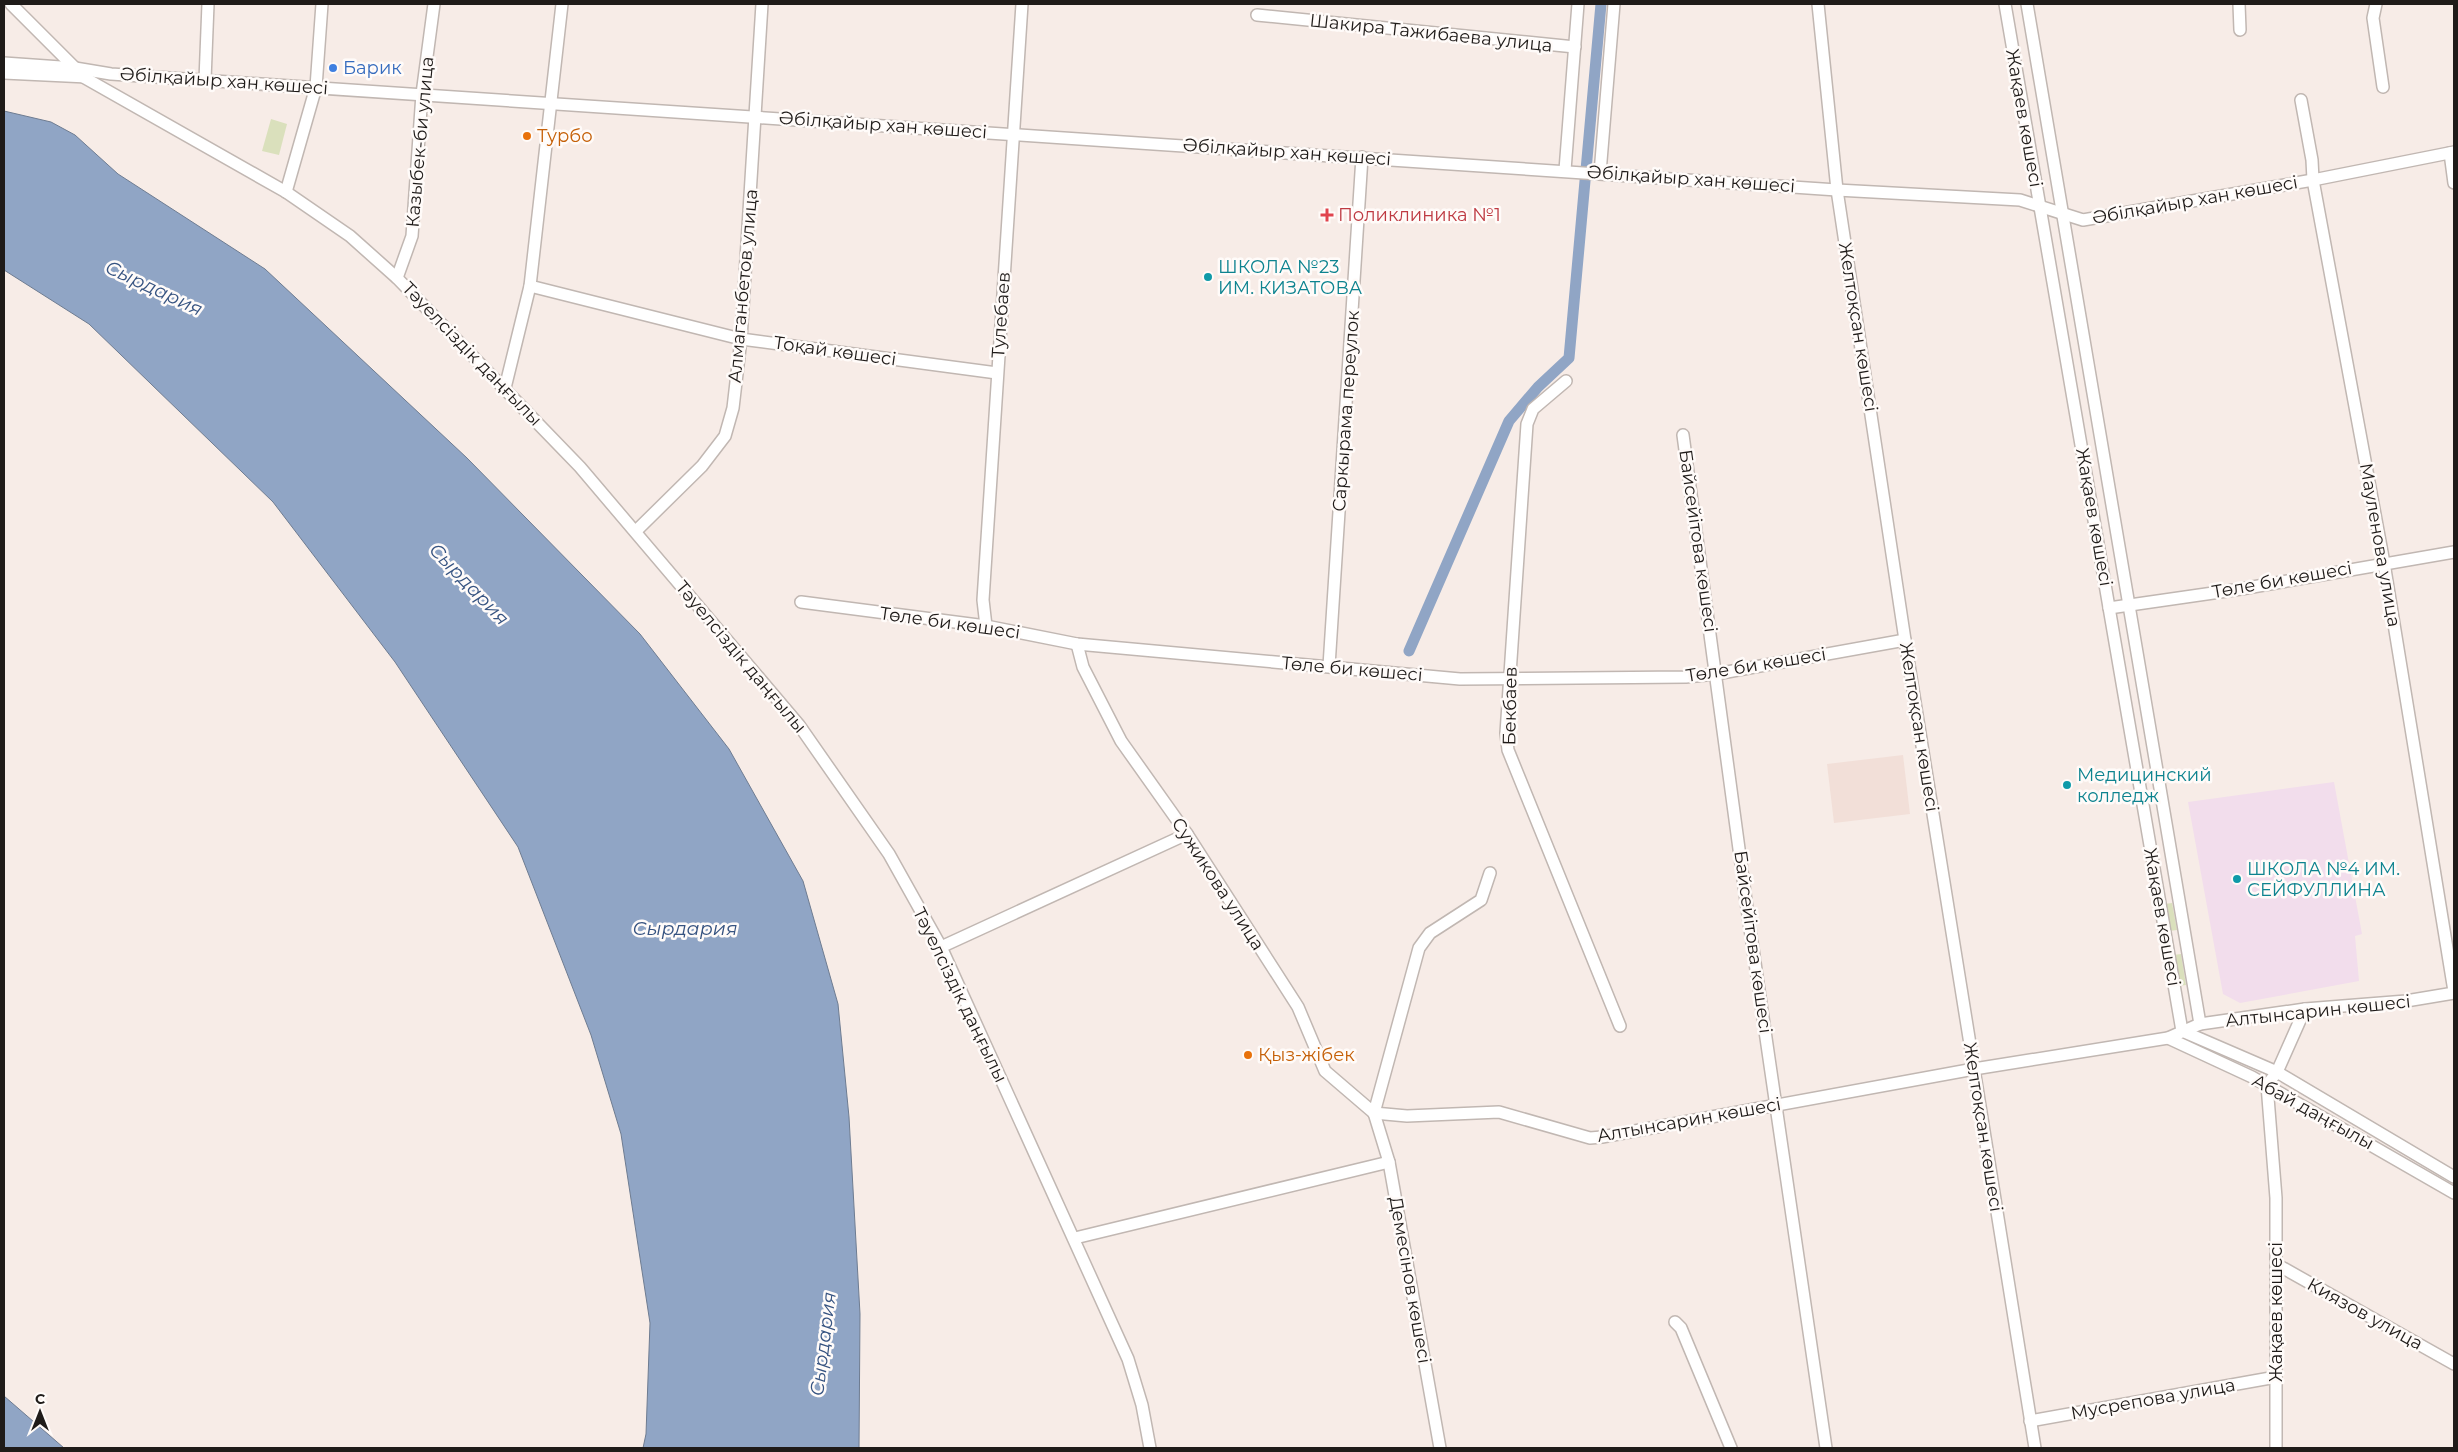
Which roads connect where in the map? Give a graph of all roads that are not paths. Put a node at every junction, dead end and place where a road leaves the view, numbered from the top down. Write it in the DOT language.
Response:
graph roads {
  1 [pos="11,4"];
  2 [pos="208,4"];
  3 [pos="322,4"];
  4 [pos="434,4"];
  5 [pos="562,4"];
  6 [pos="762,4"];
  7 [pos="1022,4"];
  8 [pos="1578,4"];
  9 [pos="1614,4"];
  10 [pos="1818,4"];
  11 [pos="2005,4"];
  12 [pos="2027,4"];
  13 [pos="2239,4"];
  14 [pos="2376,4"];
  15 [pos="1257,15"];
  16 [pos="2240,30"];
  17 [pos="1575,47"];
  18 [pos="4,63"];
  19 [pos="75,68"];
  20 [pos="4,73"];
  21 [pos="111,74"];
  22 [pos="85,78"];
  23 [pos="205,80"];
  24 [pos="2383,86"];
  25 [pos="316,87"];
  26 [pos="422,94"];
  27 [pos="2301,100"];
  28 [pos="552,103"];
  29 [pos="756,117"];
  30 [pos="1013,134"];
  31 [pos="2452,153"];
  32 [pos="1362,157"];
  33 [pos="1564,170"];
  34 [pos="1600,172"];
  35 [pos="2313,180"];
  36 [pos="2454,183"];
  37 [pos="1837,190"];
  38 [pos="286,192"];
  39 [pos="2040,206"];
  40 [pos="2063,214"];
  41 [pos="397,278"];
  42 [pos="530,286"];
  43 [pos="741,339"];
  44 [pos="997,373"];
  45 [pos="1566,381"];
  46 [pos="506,388"];
  47 [pos="1683,435"];
  48 [pos="636,531"];
  49 [pos="2454,552"];
  50 [pos="2384,563"];
  51 [pos="801,602"];
  52 [pos="2130,606"];
  53 [pos="2109,608"];
  54 [pos="986,626"];
  55 [pos="1904,640"];
  56 [pos="1077,644"];
  57 [pos="1329,666"];
  58 [pos="1716,674"];
  59 [pos="1510,677"];
  60 [pos="1187,834"];
  61 [pos="1490,873"];
  62 [pos="941,947"];
  63 [pos="2454,992"];
  64 [pos="2305,1009"];
  65 [pos="2200,1024"];
  66 [pos="1620,1026"];
  67 [pos="2182,1031"];
  68 [pos="2168,1038"];
  69 [pos="1974,1069"];
  70 [pos="2277,1072"];
  71 [pos="2267,1085"];
  72 [pos="1777,1106"];
  73 [pos="1374,1113"];
  74 [pos="1389,1162"];
  75 [pos="2454,1177"];
  76 [pos="2454,1193"];
  77 [pos="1075,1238"];
  78 [pos="2276,1264"];
  79 [pos="1675,1322"];
  80 [pos="2454,1364"];
  81 [pos="2276,1377"];
  82 [pos="2030,1421"];
  83 [pos="1150,1448"];
  84 [pos="1440,1448"];
  85 [pos="1731,1448"];
  86 [pos="1826,1448"];
  87 [pos="2034,1448"];
  88 [pos="2276,1448"];
  1 -- 19 [label="street, Тәуелсіздік даңғылы"];
  2 -- 23 [label="street"];
  3 -- 25 [label="street"];
  4 -- 26 [label="street, Казыбек-би улица"];
  5 -- 28 [label="street"];
  6 -- 29 [label="street, Алмаганбетов улица"];
  7 -- 30 [label="street, Тулебаев"];
  8 -- 17 [label="street"];
  9 -- 34 [label="street"];
  10 -- 37 [label="street, Желтоқсан көшесі"];
  11 -- 39 [label="street, Жақаев көшесі"];
  12 -- 40 [label="street, Жақаев көшесі"];
  13 -- 16 [label="street"];
  14 -- 24 [label="street"];
  15 -- 17 [label="street, Шакира Тажибаева улица"];
  17 -- 33 [label="street"];
  18 -- 19 [label="street"];
  19 -- 21 [label="street"];
  19 -- 22 [label="street, Тәуелсіздік даңғылы"];
  20 -- 22 [label="street"];
  21 -- 22 [label="street"];
  21 -- 23 [label="street, Әбілқайыр хан көшесі"];
  22 -- 38 [label="street, Тәуелсіздік даңғылы"];
  23 -- 25 [label="street, Әбілқайыр хан көшесі"];
  25 -- 26 [label="street, Әбілқайыр хан көшесі"];
  25 -- 38 [label="street"];
  26 -- 28 [label="street, Әбілқайыр хан көшесі"];
  26 -- 41 [label="street, Казыбек-би улица"];
  27 -- 35 [label="street, Мауленова улица"];
  28 -- 29 [label="street, Әбілқайыр хан көшесі"];
  28 -- 42 [label="street"];
  29 -- 30 [label="street, Әбілқайыр хан көшесі"];
  29 -- 43 [label="street, Алмаганбетов улица"];
  30 -- 32 [label="street, Әбілқайыр хан көшесі"];
  30 -- 44 [label="street, Тулебаев"];
  31 -- 35 [label="street, Әбілқайыр хан көшесі"];
  31 -- 36 [label="street"];
  32 -- 33 [label="street, Әбілқайыр хан көшесі"];
  32 -- 57 [label="street, Саркырама переулок"];
  33 -- 34 [label="street, Әбілқайыр хан көшесі"];
  34 -- 37 [label="street, Әбілқайыр хан көшесі"];
  35 -- 40 [label="street, Әбілқайыр хан көшесі"];
  35 -- 50 [label="street, Мауленова улица"];
  37 -- 39 [label="street, Әбілқайыр хан көшесі"];
  37 -- 55 [label="street, Желтоқсан көшесі"];
  38 -- 41 [label="street, Тәуелсіздік даңғылы"];
  39 -- 40 [label="street, Әбілқайыр хан көшесі"];
  39 -- 53 [label="street, Жақаев көшесі"];
  40 -- 52 [label="street, Жақаев көшесі"];
  41 -- 46 [label="street, Тәуелсіздік даңғылы"];
  42 -- 43 [label="street, Тоқай көшесі"];
  42 -- 46 [label="street"];
  43 -- 44 [label="street, Тоқай көшесі"];
  43 -- 48 [label="street, Алмаганбетов улица"];
  44 -- 54 [label="street, Тулебаев"];
  45 -- 59 [label="street, Бекбаев"];
  46 -- 48 [label="street, Тәуелсіздік даңғылы"];
  47 -- 58 [label="street, Байсейітова көшесі"];
  48 -- 62 [label="street, Тәуелсіздік даңғылы"];
  49 -- 50 [label="street, Төле би көшесі"];
  50 -- 52 [label="street, Төле би көшесі"];
  50 -- 63 [label="street, Мауленова улица"];
  51 -- 54 [label="street, Төле би көшесі"];
  52 -- 53 [label="street, Төле би көшесі"];
  52 -- 65 [label="street, Жақаев көшесі"];
  53 -- 67 [label="street, Жақаев көшесі"];
  54 -- 56 [label="street, Төле би көшесі"];
  55 -- 58 [label="street, Төле би көшесі"];
  55 -- 69 [label="street, Желтоқсан көшесі"];
  56 -- 57 [label="street, Төле би көшесі"];
  56 -- 60 [label="street, Сужикова улица"];
  57 -- 59 [label="street, Төле би көшесі"];
  58 -- 59 [label="street, Төле би көшесі"];
  58 -- 72 [label="street, Байсейітова көшесі"];
  59 -- 66 [label="street, Бекбаев"];
  60 -- 62 [label="street"];
  60 -- 73 [label="street, Сужикова улица"];
  61 -- 73 [label="street"];
  62 -- 77 [label="street, Тәуелсіздік даңғылы"];
  63 -- 64 [label="street, Алтынсарин көшесі"];
  64 -- 65 [label="street, Алтынсарин көшесі"];
  64 -- 70 [label="street"];
  65 -- 67 [label="street, Алтынсарин көшесі"];
  67 -- 68 [label="street, Алтынсарин көшесі"];
  67 -- 70 [label="street, Абай даңғылы"];
  68 -- 69 [label="street, Алтынсарин көшесі"];
  68 -- 71 [label="street, Абай даңғылы"];
  69 -- 72 [label="street, Алтынсарин көшесі"];
  69 -- 82 [label="street, Желтоқсан көшесі"];
  70 -- 71 [label="street"];
  70 -- 75 [label="street, Абай даңғылы"];
  71 -- 76 [label="street, Абай даңғылы"];
  71 -- 78 [label="street, Жақаев көшесі"];
  72 -- 73 [label="street, Алтынсарин көшесі"];
  72 -- 86 [label="street, Байсейітова көшесі"];
  73 -- 74 [label="street, Демесінов көшесі"];
  74 -- 77 [label="street"];
  74 -- 84 [label="street, Демесінов көшесі"];
  77 -- 83 [label="street, Тәуелсіздік даңғылы"];
  78 -- 80 [label="street, Киязов улица"];
  78 -- 81 [label="street, Жақаев көшесі"];
  79 -- 85 [label="street"];
  81 -- 82 [label="street, Мусрепова улица"];
  81 -- 88 [label="street, Жақаев көшесі"];
  82 -- 87 [label="street, Желтоқсан көшесі"];
}
